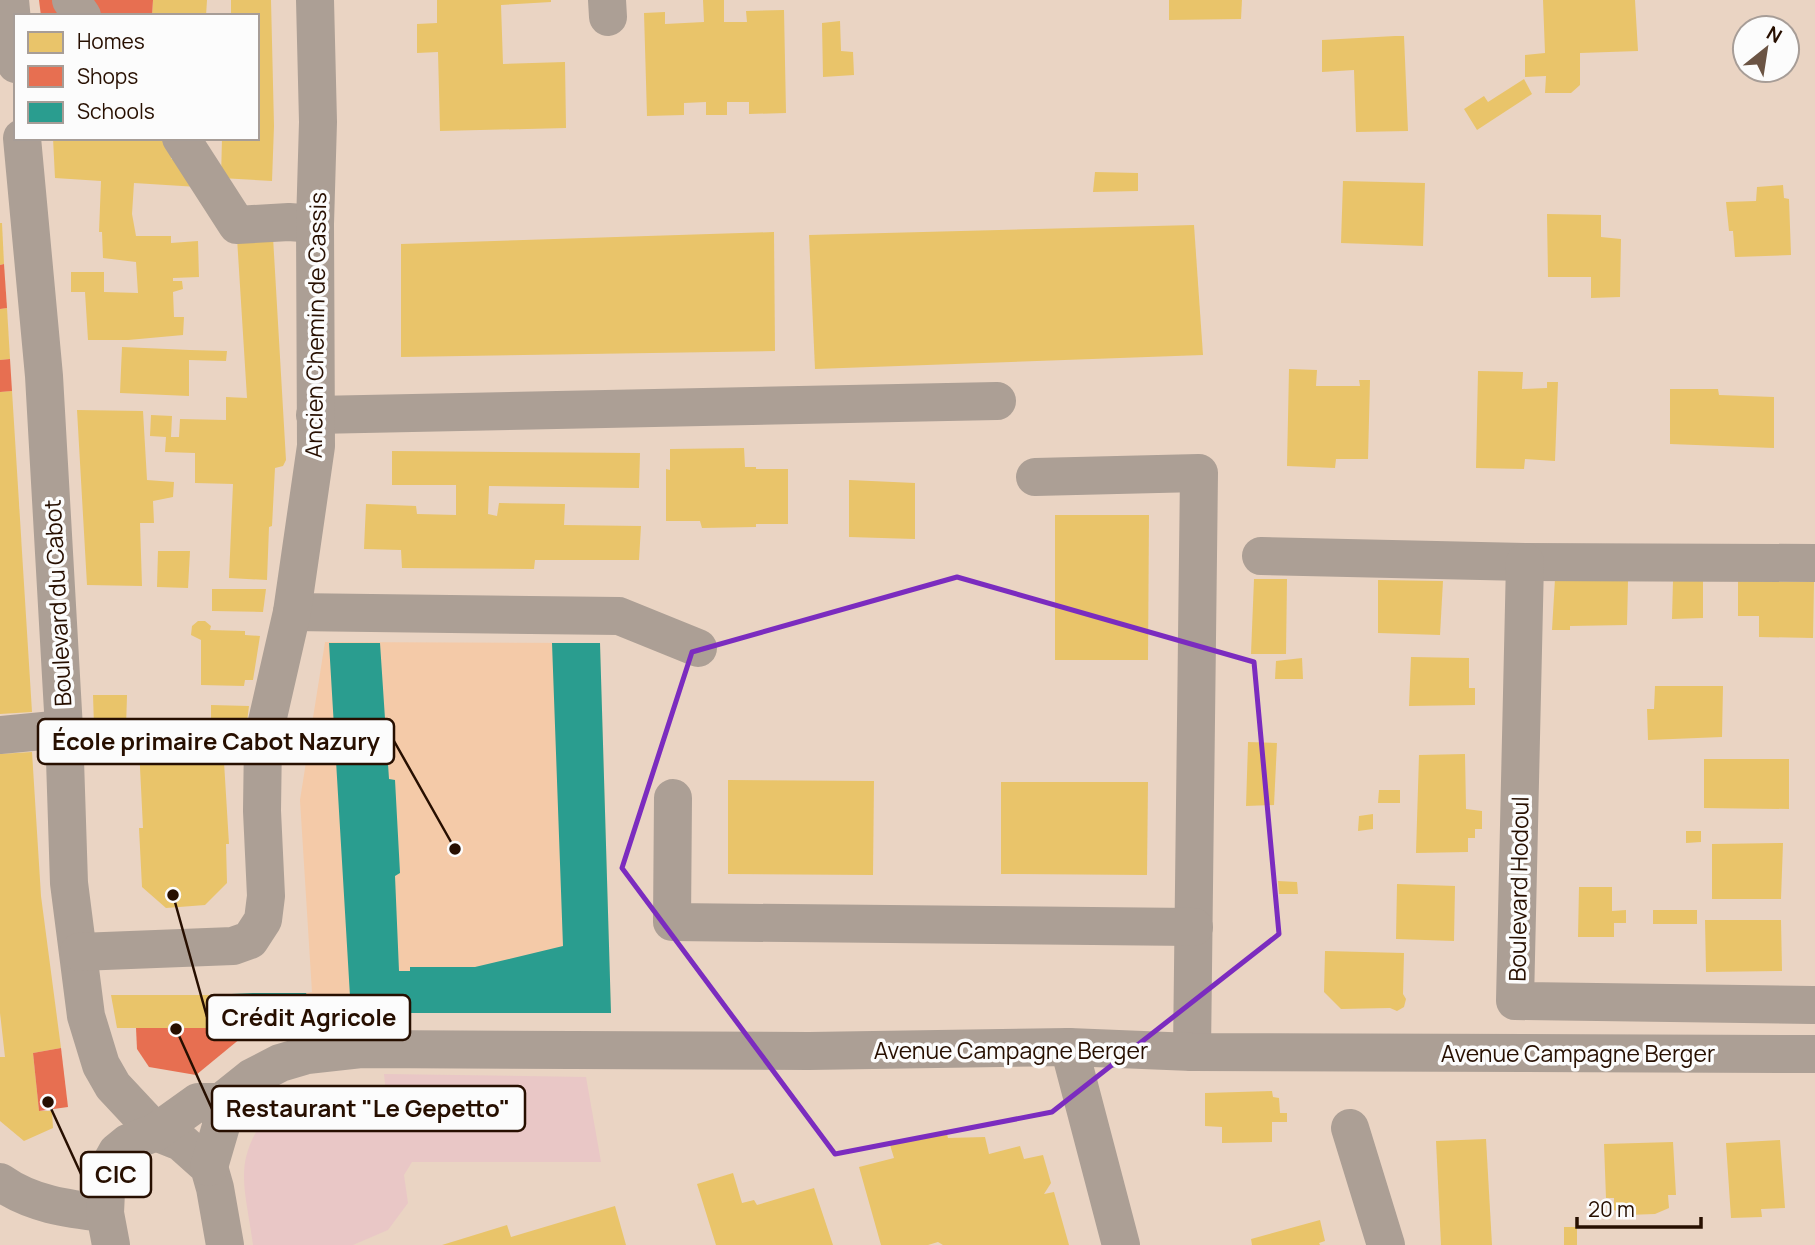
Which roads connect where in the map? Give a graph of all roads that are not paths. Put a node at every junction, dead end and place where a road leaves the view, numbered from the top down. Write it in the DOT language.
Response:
graph roads {
  1 [pos="10,0"];
  2 [pos="315,0"];
  3 [pos="14,43"];
  4 [pos="22,140"];
  5 [pos="182,140"];
  6 [pos="315,224"];
  7 [pos="998,401"];
  8 [pos="315,415"];
  9 [pos="1035,477"];
  10 [pos="1261,556"];
  11 [pos="1525,562"];
  12 [pos="1815,564"];
  13 [pos="292,612"];
  14 [pos="698,648"];
  15 [pos="64,729"];
  16 [pos="0,735"];
  17 [pos="673,798"];
  18 [pos="1194,927"];
  19 [pos="79,952"];
  20 [pos="1814,998"];
  21 [pos="1069,1047"];
  22 [pos="1192,1052"];
  23 [pos="1811,1054"];
  24 [pos="101,1065"];
  25 [pos="221,1102"];
  26 [pos="1350,1128"];
  27 [pos="156,1132"];
  28 [pos="117,1152"];
  29 [pos="209,1167"];
  30 [pos="0,1182"];
  31 [pos="108,1229"];
  32 [pos="225,1245"];
  33 [pos="1121,1245"];
  34 [pos="1387,1245"];
  1 -- 3 [label="street"];
  2 -- 6 [label="street, Ancien Chemin de Cassis"];
  4 -- 15 [label="street, Boulevard du Cabot"];
  5 -- 6 [label="street"];
  6 -- 8 [label="street, Ancien Chemin de Cassis"];
  7 -- 8 [label="street"];
  8 -- 13 [label="street, Ancien Chemin de Cassis"];
  9 -- 18 [label="street"];
  10 -- 11 [label="street"];
  11 -- 12 [label="street"];
  11 -- 20 [label="street, Boulevard Hodoul"];
  13 -- 14 [label="street"];
  13 -- 19 [label="street, Ancien Chemin de Cassis"];
  15 -- 16 [label="street"];
  15 -- 19 [label="street, Boulevard du Cabot"];
  17 -- 18 [label="street"];
  18 -- 22 [label="street"];
  19 -- 24 [label="street, Boulevard du Cabot"];
  20 -- 23 [label="street"];
  21 -- 22 [label="street, Avenue Campagne Berger"];
  21 -- 25 [label="street, Avenue Campagne Berger"];
  21 -- 33 [label="street"];
  22 -- 23 [label="street, Avenue Campagne Berger"];
  24 -- 27 [label="street, Boulevard du Cabot"];
  24 -- 28 [label="street, Boulevard du Cabot"];
  25 -- 27 [label="street, Avenue Campagne Berger"];
  25 -- 29 [label="street"];
  26 -- 34 [label="street"];
  27 -- 28 [label="street, Avenue Campagne Berger"];
  27 -- 29 [label="street"];
  28 -- 31 [label="street"];
  29 -- 32 [label="street"];
  30 -- 31 [label="street"];
}
